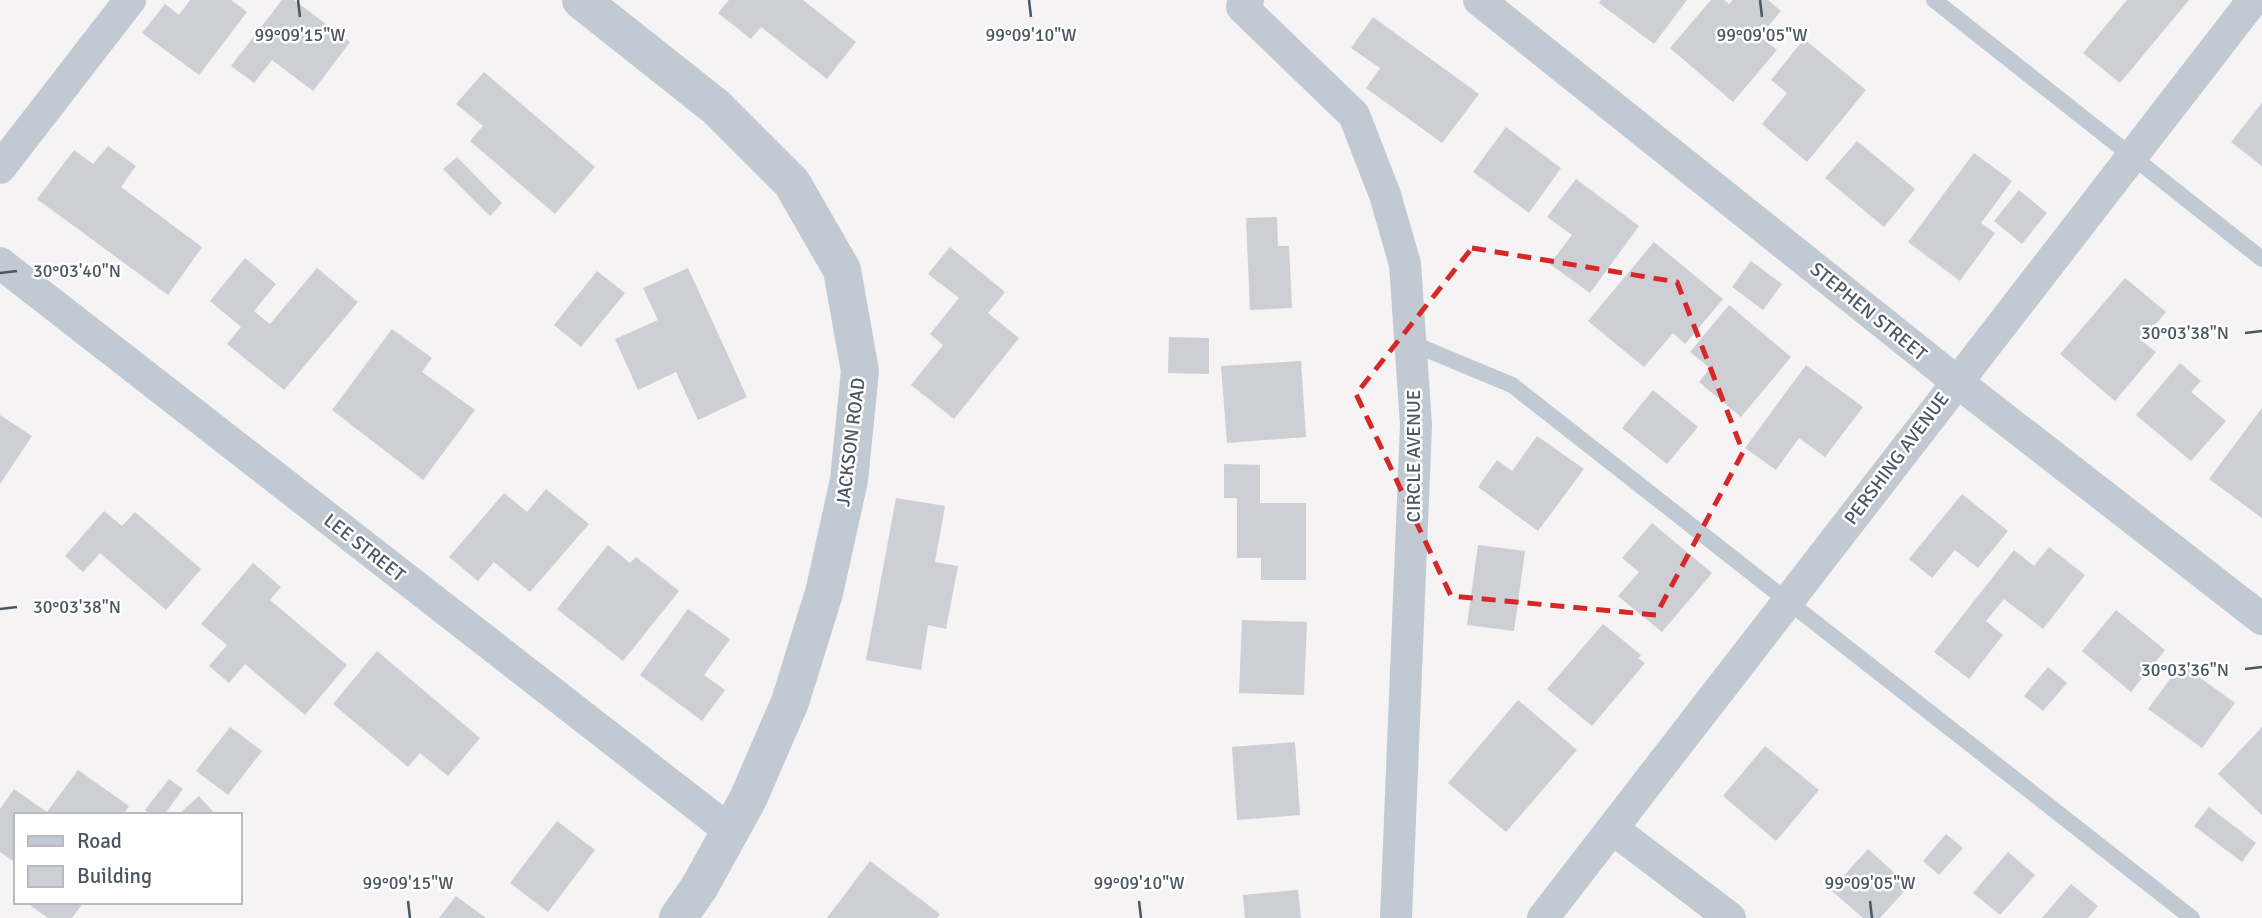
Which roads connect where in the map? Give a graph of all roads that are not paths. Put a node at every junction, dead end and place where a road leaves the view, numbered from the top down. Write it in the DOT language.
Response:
graph roads {
  1 [pos="130,0"];
  2 [pos="581,0"];
  3 [pos="1479,0"];
  4 [pos="1934,0"];
  5 [pos="2253,0"];
  6 [pos="1245,4"];
  7 [pos="2131,156"];
  8 [pos="0,168"];
  9 [pos="2262,259"];
  10 [pos="0,263"];
  11 [pos="1410,343"];
  12 [pos="1956,381"];
  13 [pos="1787,601"];
  14 [pos="2262,619"];
  15 [pos="1613,829"];
  16 [pos="730,831"];
  17 [pos="678,918"];
  18 [pos="1396,918"];
  19 [pos="1542,918"];
  20 [pos="1730,918"];
  21 [pos="2192,918"];
  1 -- 8 [label="street"];
  2 -- 16 [label="street, JACKSON ROAD"];
  3 -- 12 [label="street, STEPHEN STREET"];
  4 -- 7 [label="lane"];
  5 -- 7 [label="street, PERSHING AVENUE"];
  6 -- 11 [label="street, CIRCLE AVENUE"];
  7 -- 9 [label="lane"];
  7 -- 12 [label="street, PERSHING AVENUE"];
  10 -- 16 [label="street, LEE STREET"];
  11 -- 13 [label="lane"];
  11 -- 18 [label="street, CIRCLE AVENUE"];
  12 -- 13 [label="street, PERSHING AVENUE"];
  12 -- 14 [label="street, STEPHEN STREET"];
  13 -- 15 [label="street, PERSHING AVENUE"];
  13 -- 21 [label="lane"];
  15 -- 19 [label="street, PERSHING AVENUE"];
  15 -- 20 [label="street"];
  16 -- 17 [label="street, JACKSON ROAD"];
}
